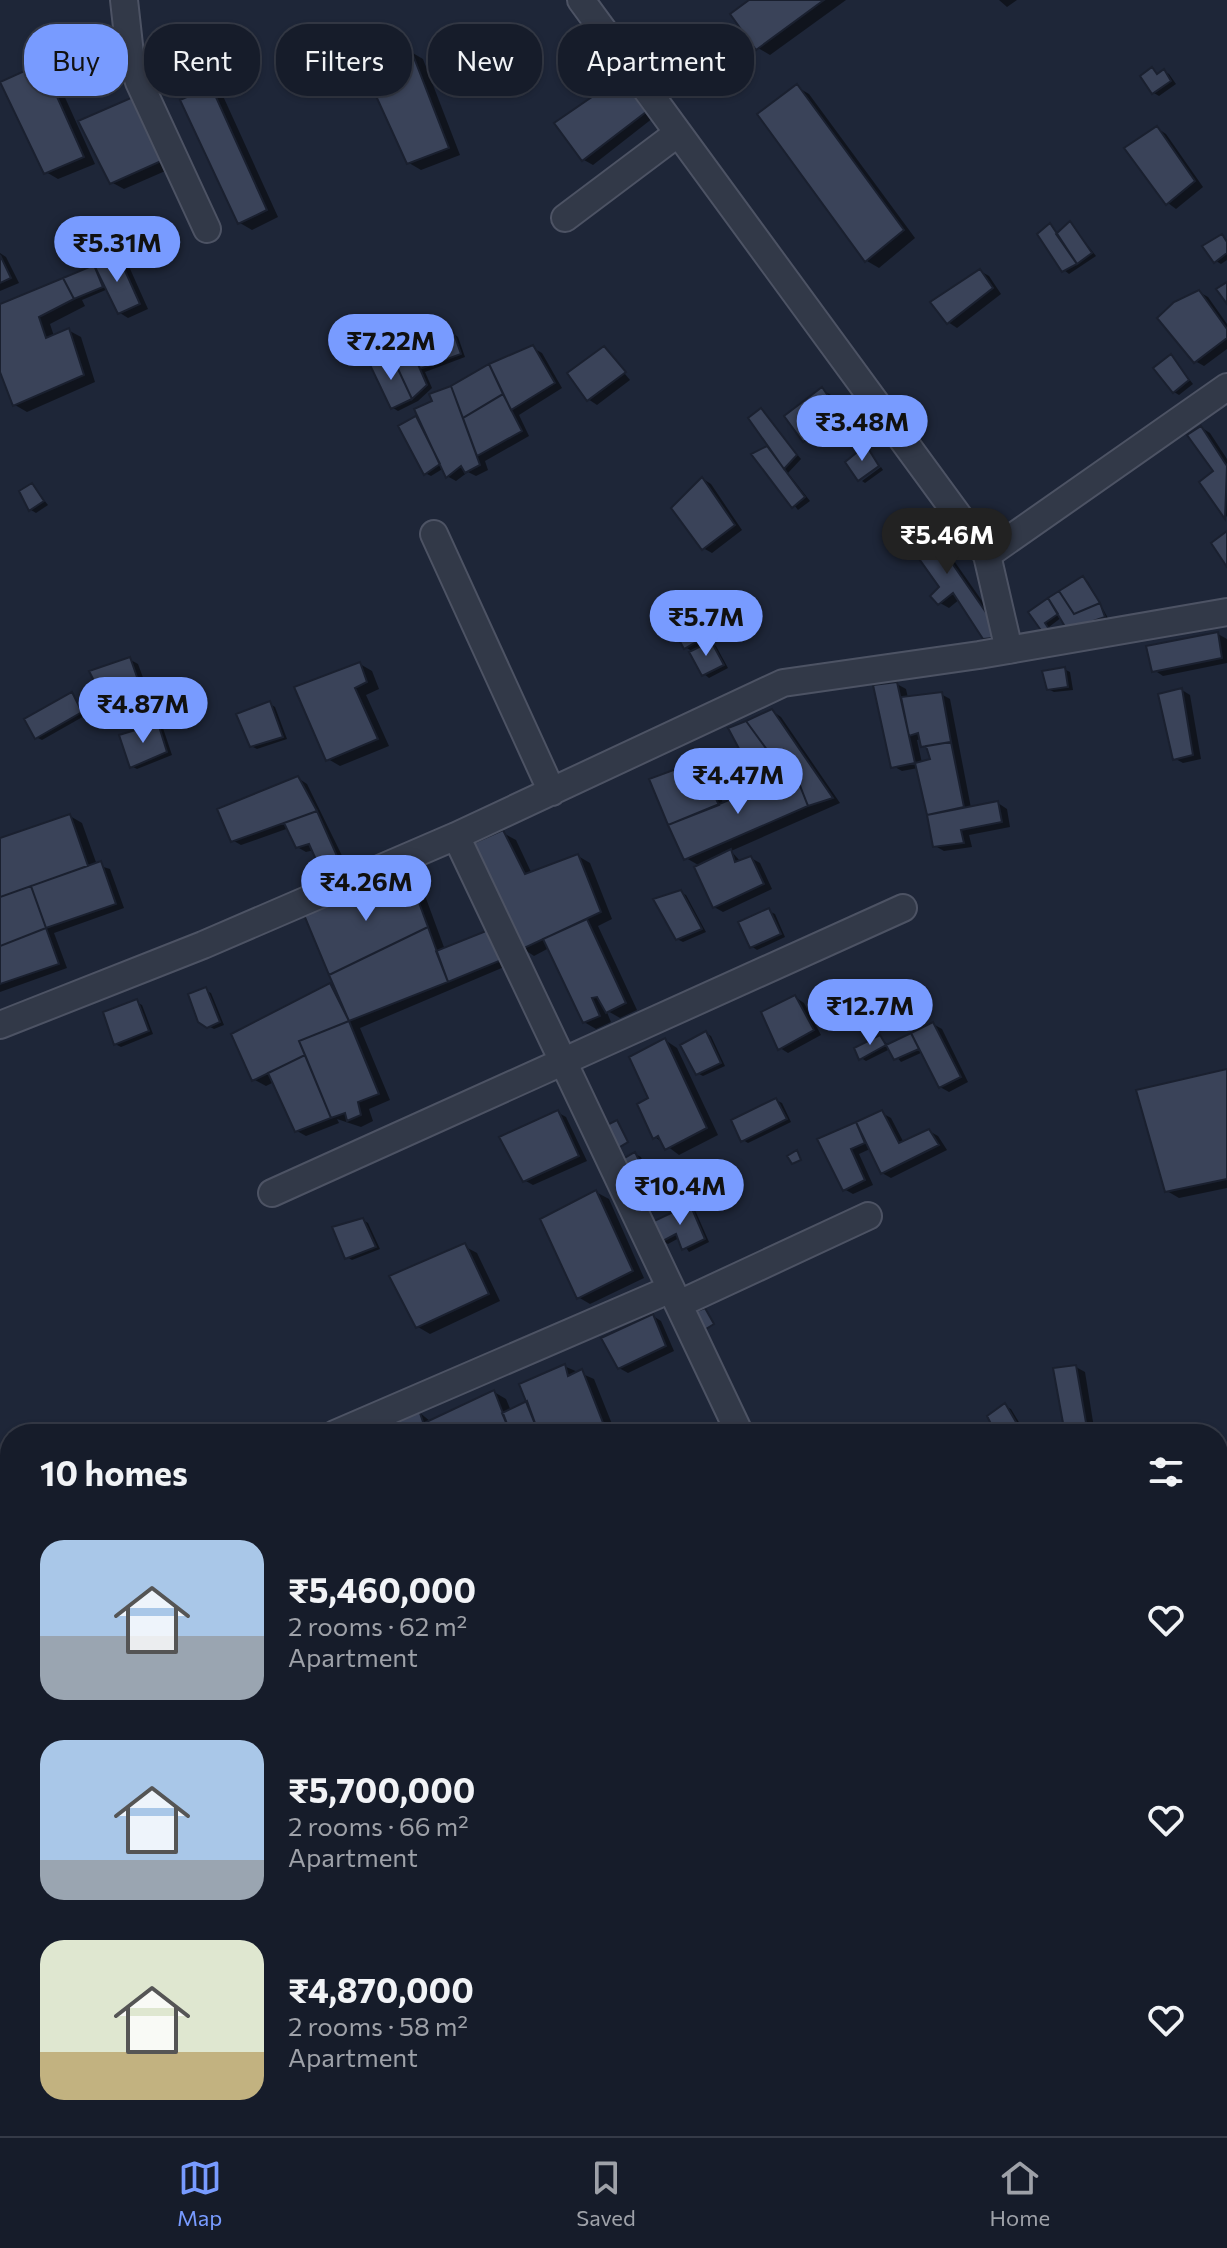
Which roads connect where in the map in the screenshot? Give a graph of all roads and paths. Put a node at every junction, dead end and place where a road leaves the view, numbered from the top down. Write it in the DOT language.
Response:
graph roads {
  1 [pos="124,0"];
  2 [pos="581,0"];
  3 [pos="678,133"];
  4 [pos="565,218"];
  5 [pos="207,229"];
  6 [pos="1227,387"];
  7 [pos="434,534"];
  8 [pos="987,555"];
  9 [pos="1227,612"];
  10 [pos="1009,650"];
  11 [pos="552,792"];
  12 [pos="456,836"];
  13 [pos="903,908"];
  14 [pos="0,1025"];
  15 [pos="564,1063"];
  16 [pos="272,1193"];
  17 [pos="868,1216"];
  18 [pos="675,1297"];
  19 [pos="360,1424"];
  20 [pos="735,1424"];
  1 -- 5 [label="street"];
  2 -- 3 [label="street"];
  3 -- 4 [label="street"];
  3 -- 8 [label="street"];
  6 -- 8 [label="street"];
  7 -- 11 [label="street"];
  8 -- 10 [label="street"];
  9 -- 10 [label="street"];
  10 -- 11 [label="street"];
  11 -- 12 [label="street"];
  12 -- 14 [label="street"];
  12 -- 15 [label="street"];
  13 -- 15 [label="street"];
  15 -- 16 [label="street"];
  15 -- 18 [label="street"];
  17 -- 18 [label="street"];
  18 -- 19 [label="street"];
  18 -- 20 [label="street"];
}
